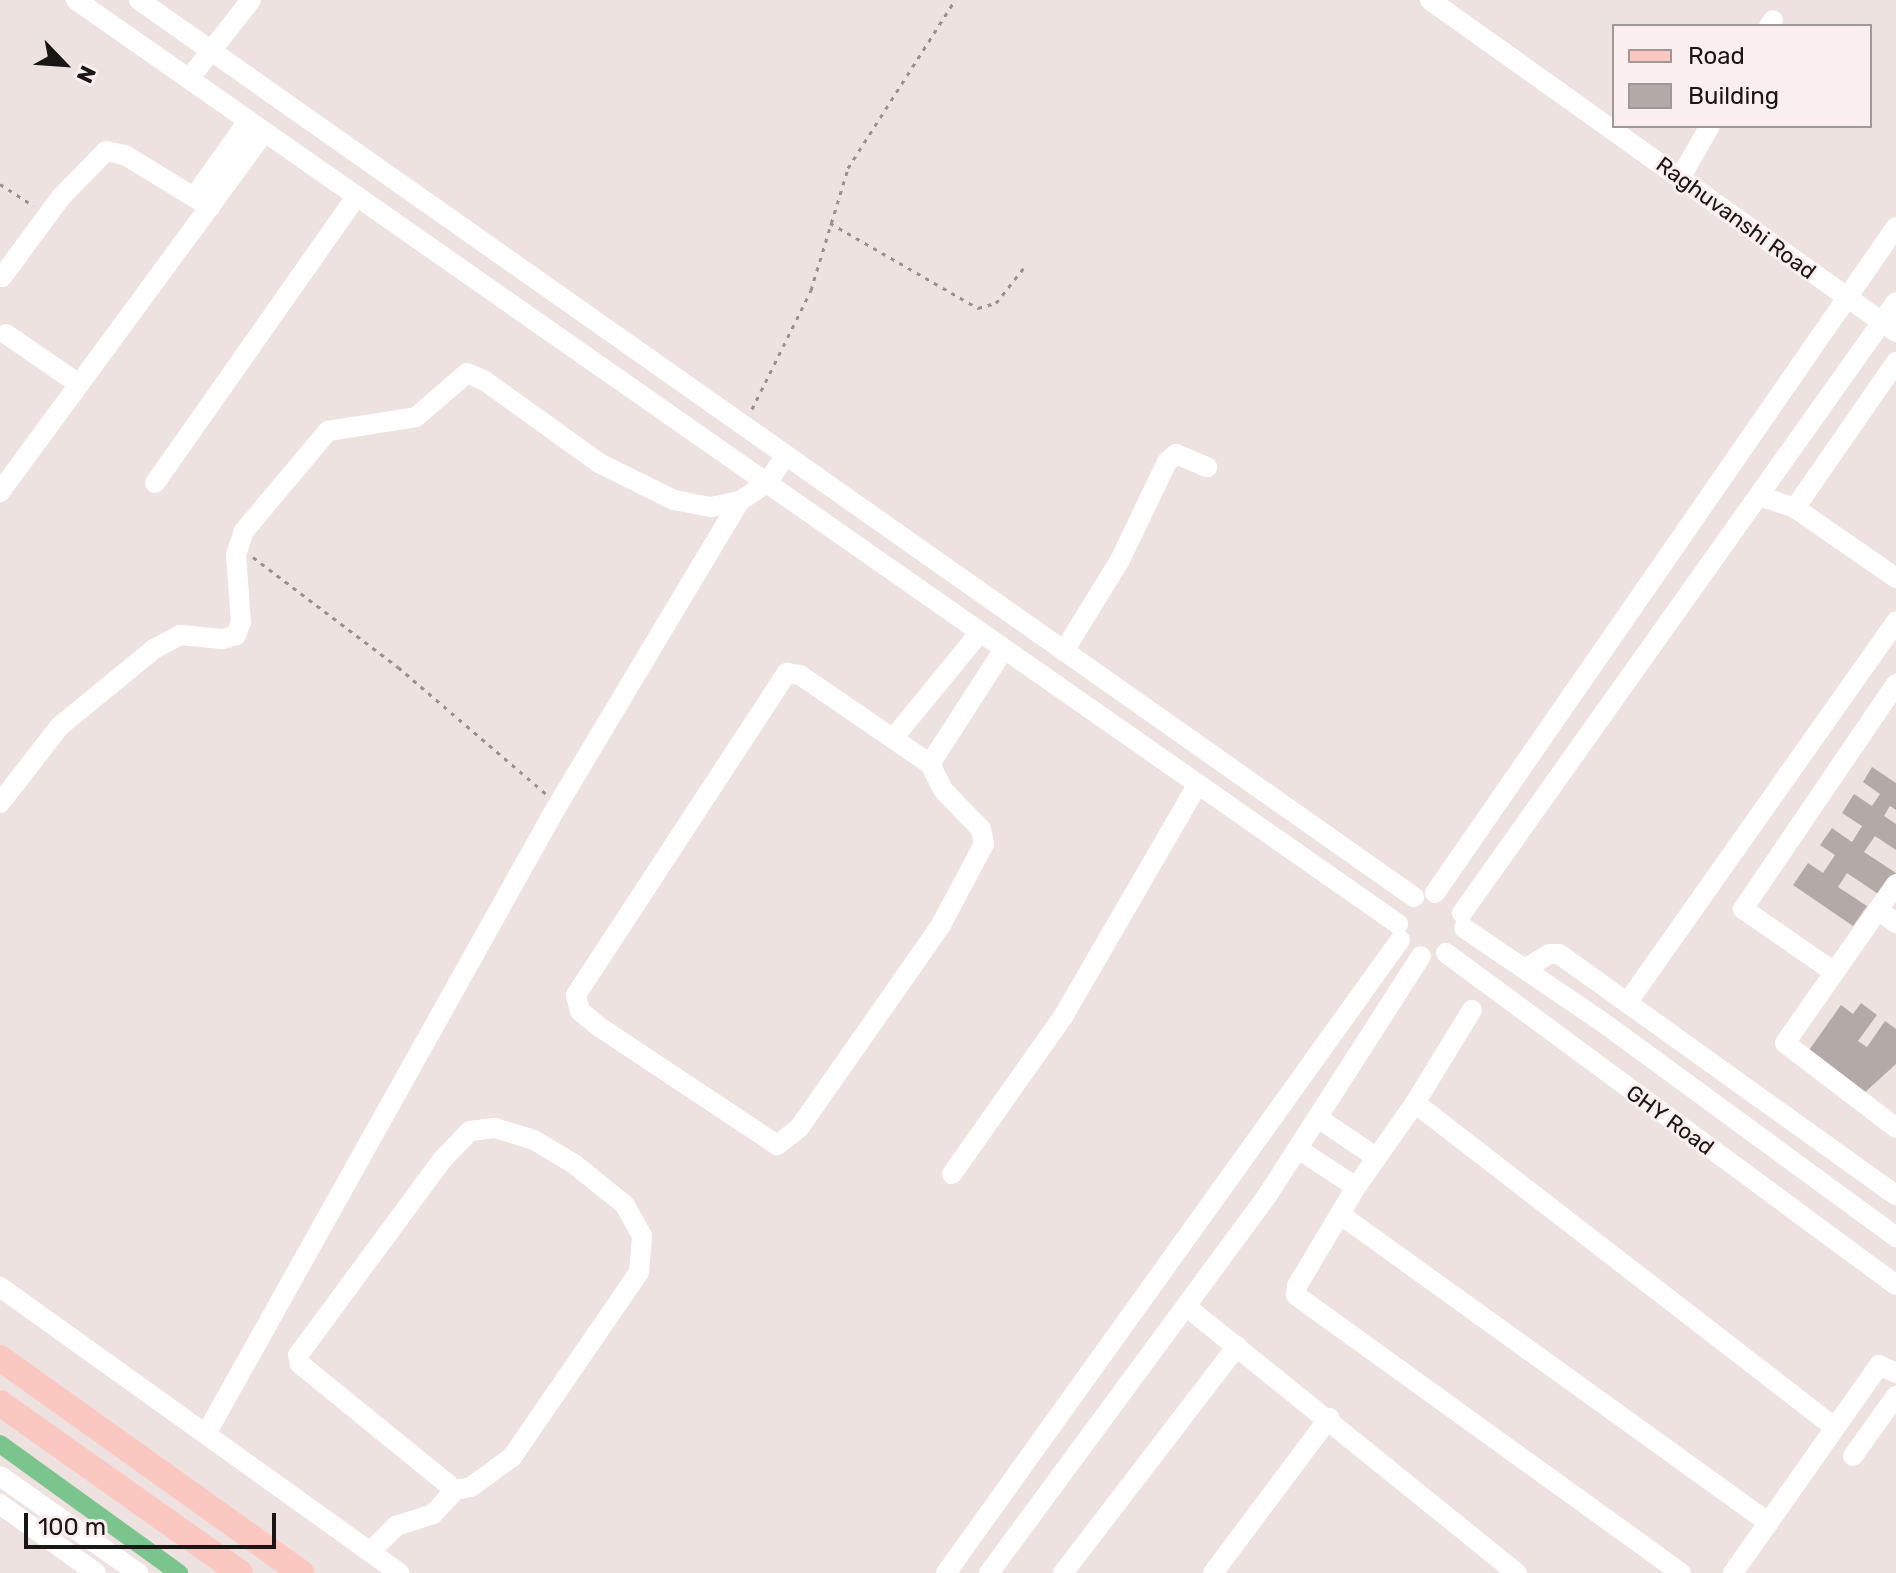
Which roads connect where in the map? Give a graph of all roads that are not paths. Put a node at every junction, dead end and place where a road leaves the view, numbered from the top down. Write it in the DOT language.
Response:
graph roads {
  1 [pos="76,0"];
  2 [pos="139,0"];
  3 [pos="251,0"];
  4 [pos="1430,0"];
  5 [pos="210,51"];
  6 [pos="189,79"];
  7 [pos="256,126"];
  8 [pos="1709,128"];
  9 [pos="1680,178"];
  10 [pos="357,196"];
  11 [pos="202,202"];
  12 [pos="1896,227"];
  13 [pos="2,277"];
  14 [pos="1846,297"];
  15 [pos="1896,302"];
  16 [pos="1889,327"];
  17 [pos="6,334"];
  18 [pos="1896,362"];
  19 [pos="79,384"];
  20 [pos="785,456"];
  21 [pos="1207,467"];
  22 [pos="155,483"];
  23 [pos="767,483"];
  24 [pos="0,492"];
  25 [pos="1759,496"];
  26 [pos="740,501"];
  27 [pos="1795,508"];
  28 [pos="1896,578"];
  29 [pos="1896,621"];
  30 [pos="980,632"];
  31 [pos="1004,649"];
  32 [pos="1064,651"];
  33 [pos="1896,684"];
  34 [pos="895,736"];
  35 [pos="930,764"];
  36 [pos="1198,784"];
  37 [pos="0,803"];
  38 [pos="1896,884"];
  39 [pos="1435,893"];
  40 [pos="1414,897"];
  41 [pos="1878,910"];
  42 [pos="1463,920"];
  43 [pos="1896,923"];
  44 [pos="1399,932"];
  45 [pos="1446,953"];
  46 [pos="1421,956"];
  47 [pos="1525,969"];
  48 [pos="1834,972"];
  49 [pos="1627,1003"];
  50 [pos="1472,1010"];
  51 [pos="1415,1103"];
  52 [pos="1318,1118"];
  53 [pos="1896,1128"];
  54 [pos="1298,1149"];
  55 [pos="1377,1158"];
  56 [pos="952,1174"];
  57 [pos="1356,1187"];
  58 [pos="1896,1195"];
  59 [pos="1896,1205"];
  60 [pos="1341,1215"];
  61 [pos="1888,1232"];
  62 [pos="1896,1285"];
  63 [pos="0,1287"];
  64 [pos="1187,1307"];
  65 [pos="1237,1346"];
  66 [pos="0,1358"];
  67 [pos="1896,1373"];
  68 [pos="1896,1396"];
  69 [pos="0,1403"];
  70 [pos="1329,1418"];
  71 [pos="1834,1427"];
  72 [pos="206,1434"];
  73 [pos="1853,1456"];
  74 [pos="0,1476"];
  75 [pos="455,1490"];
  76 [pos="0,1504"];
  77 [pos="1769,1523"];
  78 [pos="370,1552"];
  79 [pos="961,1552"];
  80 [pos="96,1573"];
  81 [pos="138,1573"];
  82 [pos="240,1573"];
  83 [pos="301,1573"];
  84 [pos="399,1573"];
  85 [pos="946,1573"];
  86 [pos="989,1573"];
  87 [pos="1063,1573"];
  88 [pos="1213,1573"];
  89 [pos="1517,1573"];
  90 [pos="1681,1573"];
  91 [pos="1733,1573"];
  1 -- 6 [label="street"];
  2 -- 5 [label="street"];
  3 -- 5 [label="street"];
  4 -- 9 [label="street, Raghuvanshi Road"];
  5 -- 6 [label="street"];
  5 -- 20 [label="street"];
  6 -- 7 [label="street"];
  7 -- 10 [label="street"];
  7 -- 11 [label="street"];
  8 -- 9 [label="street"];
  9 -- 14 [label="street, Raghuvanshi Road"];
  10 -- 22 [label="street"];
  10 -- 23 [label="street"];
  11 -- 13 [label="street"];
  11 -- 19 [label="street"];
  12 -- 14 [label="street"];
  14 -- 16 [label="street, Raghuvanshi Road"];
  14 -- 39 [label="street"];
  15 -- 16 [label="street"];
  16 -- 25 [label="street"];
  17 -- 19 [label="street"];
  18 -- 27 [label="street"];
  19 -- 24 [label="street"];
  20 -- 23 [label="street"];
  20 -- 32 [label="street"];
  21 -- 32 [label="street"];
  23 -- 26 [label="street"];
  23 -- 30 [label="street"];
  25 -- 27 [label="street"];
  25 -- 42 [label="street"];
  26 -- 37 [label="street"];
  26 -- 72 [label="street"];
  27 -- 28 [label="street"];
  29 -- 49 [label="street"];
  30 -- 31 [label="street"];
  30 -- 34 [label="street"];
  31 -- 35 [label="street"];
  31 -- 36 [label="street"];
  32 -- 40 [label="street"];
  33 -- 48 [label="street"];
  34 -- 35 [label="street"];
  34 -- 35 [label="street"];
  36 -- 44 [label="street"];
  36 -- 56 [label="street"];
  38 -- 41 [label="street"];
  39 -- 40 [label="street"];
  39 -- 42 [label="street"];
  40 -- 44 [label="street"];
  41 -- 43 [label="street"];
  41 -- 48 [label="street"];
  42 -- 45 [label="street"];
  42 -- 47 [label="street, GHY Road"];
  44 -- 46 [label="street"];
  44 -- 79 [label="street"];
  45 -- 46 [label="street"];
  45 -- 62 [label="street, GHY Road"];
  46 -- 52 [label="street"];
  47 -- 49 [label="street"];
  47 -- 61 [label="street, GHY Road"];
  48 -- 53 [label="street"];
  49 -- 58 [label="street"];
  50 -- 51 [label="street"];
  51 -- 55 [label="street"];
  51 -- 71 [label="street"];
  52 -- 54 [label="street"];
  52 -- 55 [label="street"];
  54 -- 57 [label="street"];
  54 -- 64 [label="street"];
  55 -- 57 [label="street"];
  57 -- 60 [label="street"];
  59 -- 61 [label="street"];
  60 -- 77 [label="street"];
  60 -- 90 [label="street"];
  63 -- 72 [label="street"];
  64 -- 65 [label="street"];
  64 -- 86 [label="street"];
  65 -- 70 [label="street"];
  65 -- 87 [label="street"];
  66 -- 83 [label="main road"];
  67 -- 71 [label="street"];
  68 -- 73 [label="street"];
  69 -- 82 [label="main road"];
  70 -- 88 [label="street"];
  70 -- 89 [label="street"];
  71 -- 77 [label="street"];
  72 -- 78 [label="street"];
  74 -- 81 [label="street"];
  75 -- 75 [label="street"];
  75 -- 78 [label="street"];
  76 -- 80 [label="street"];
  77 -- 91 [label="street"];
  78 -- 84 [label="street"];
  79 -- 85 [label="street"];
  79 -- 86 [label="street"];
}
